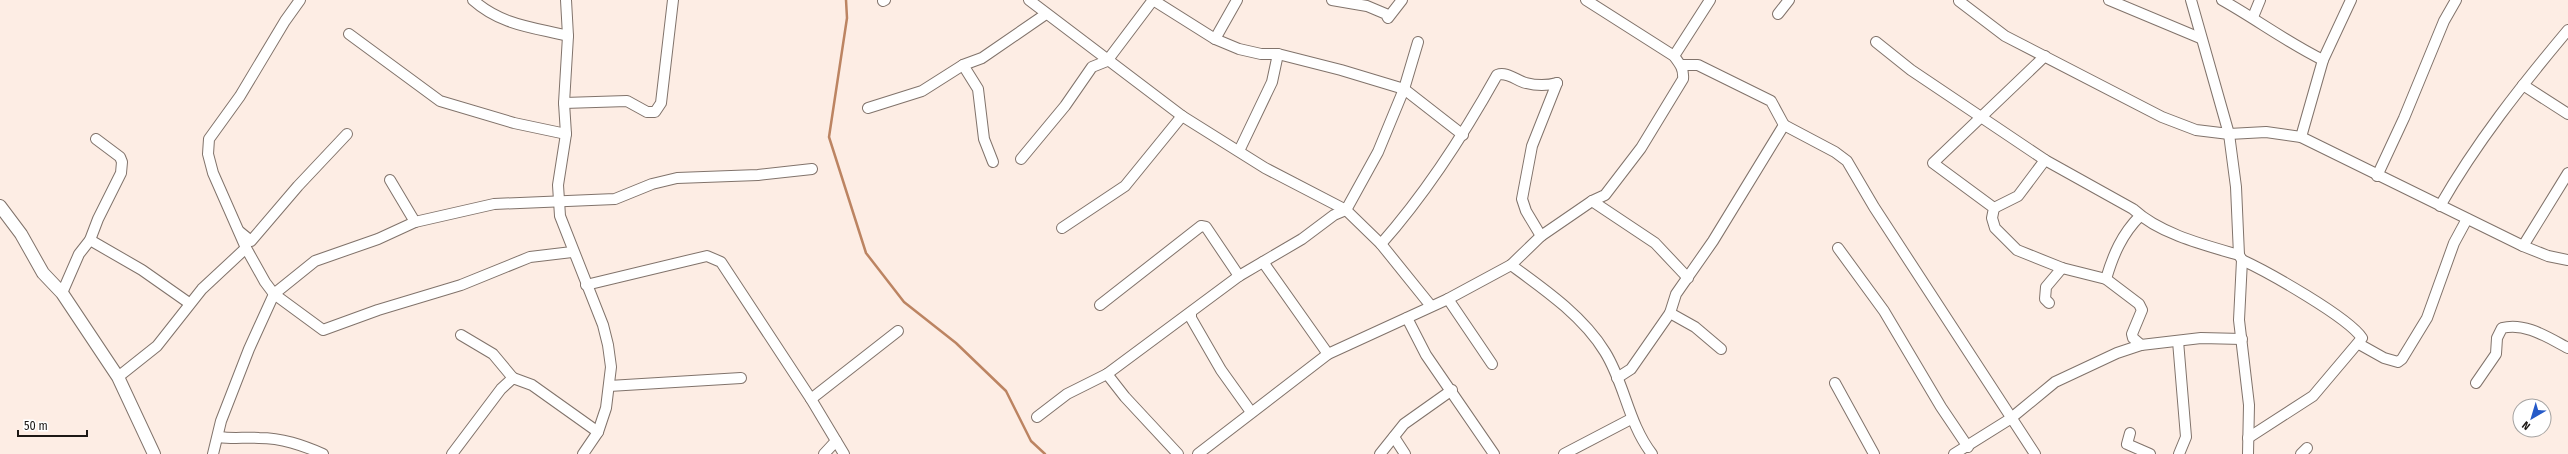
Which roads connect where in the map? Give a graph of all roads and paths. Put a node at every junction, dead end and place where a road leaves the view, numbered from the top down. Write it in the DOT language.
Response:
graph roads {
  1 [pos="300,0"];
  2 [pos="473,0"];
  3 [pos="566,0"];
  4 [pos="673,0"];
  5 [pos="1029,0"];
  6 [pos="1153,0"];
  7 [pos="1237,0"];
  8 [pos="1332,0"];
  9 [pos="1402,0"];
  10 [pos="1710,0"];
  11 [pos="1789,0"];
  12 [pos="2109,0"];
  13 [pos="2191,0"];
  14 [pos="2222,0"];
  15 [pos="2260,0"];
  16 [pos="2351,0"];
  17 [pos="2456,0"];
  18 [pos="1592,1"];
  19 [pos="1959,1"];
  20 [pos="1046,14"];
  21 [pos="1778,14"];
  22 [pos="2253,17"];
  23 [pos="2568,30"];
  24 [pos="349,34"];
  25 [pos="568,36"];
  26 [pos="2200,38"];
  27 [pos="1215,39"];
  28 [pos="1418,42"];
  29 [pos="1876,42"];
  30 [pos="1278,54"];
  31 [pos="1674,56"];
  32 [pos="2045,56"];
  33 [pos="2323,60"];
  34 [pos="1107,61"];
  35 [pos="1681,65"];
  36 [pos="963,66"];
  37 [pos="2523,85"];
  38 [pos="1404,89"];
  39 [pos="564,103"];
  40 [pos="868,108"];
  41 [pos="2568,114"];
  42 [pos="1182,116"];
  43 [pos="1983,117"];
  44 [pos="1784,125"];
  45 [pos="347,134"];
  46 [pos="566,134"];
  47 [pos="2229,134"];
  48 [pos="1463,135"];
  49 [pos="2301,138"];
  50 [pos="96,139"];
  51 [pos="1239,151"];
  52 [pos="1021,159"];
  53 [pos="2045,160"];
  54 [pos="993,162"];
  55 [pos="812,169"];
  56 [pos="2568,173"];
  57 [pos="2377,176"];
  58 [pos="390,180"];
  59 [pos="559,201"];
  60 [pos="1592,201"];
  61 [pos="0,206"];
  62 [pos="2440,206"];
  63 [pos="1994,208"];
  64 [pos="1346,210"];
  65 [pos="2140,216"];
  66 [pos="2467,219"];
  67 [pos="415,222"];
  68 [pos="1062,228"];
  69 [pos="237,229"];
  70 [pos="1541,236"];
  71 [pos="90,240"];
  72 [pos="1381,244"];
  73 [pos="2523,246"];
  74 [pos="246,248"];
  75 [pos="1838,248"];
  76 [pos="572,252"];
  77 [pos="2241,258"];
  78 [pos="2568,260"];
  79 [pos="1263,262"];
  80 [pos="1511,265"];
  81 [pos="2062,268"];
  82 [pos="1239,276"];
  83 [pos="1688,278"];
  84 [pos="2106,280"];
  85 [pos="586,285"];
  86 [pos="62,294"];
  87 [pos="274,294"];
  88 [pos="1448,299"];
  89 [pos="189,303"];
  90 [pos="2049,303"];
  91 [pos="1100,305"];
  92 [pos="1431,306"];
  93 [pos="1191,313"];
  94 [pos="1670,313"];
  95 [pos="1407,318"];
  96 [pos="898,331"];
  97 [pos="461,335"];
  98 [pos="2242,339"];
  99 [pos="2178,341"];
  100 [pos="2359,344"];
  101 [pos="2141,345"];
  102 [pos="2568,348"];
  103 [pos="1721,349"];
  104 [pos="1328,354"];
  105 [pos="1492,364"];
  106 [pos="1107,374"];
  107 [pos="118,377"];
  108 [pos="513,378"];
  109 [pos="742,378"];
  110 [pos="1617,378"];
  111 [pos="1835,383"];
  112 [pos="2476,383"];
  113 [pos="609,386"];
  114 [pos="1452,390"];
  115 [pos="811,399"];
  116 [pos="1251,412"];
  117 [pos="1037,417"];
  118 [pos="1631,419"];
  119 [pos="2010,419"];
  120 [pos="598,432"];
  121 [pos="2130,433"];
  122 [pos="219,437"];
  123 [pos="1394,437"];
  124 [pos="2248,438"];
  125 [pos="836,441"];
  126 [pos="1968,447"];
  127 [pos="150,453"];
  128 [pos="213,454"];
  129 [pos="323,454"];
  130 [pos="452,454"];
  131 [pos="583,454"];
  132 [pos="824,454"];
  133 [pos="844,454"];
  134 [pos="1178,454"];
  135 [pos="1198,454"];
  136 [pos="1380,454"];
  137 [pos="1405,454"];
  138 [pos="1494,454"];
  139 [pos="1564,454"];
  140 [pos="1652,454"];
  141 [pos="1874,454"];
  142 [pos="1954,454"];
  143 [pos="2035,454"];
  144 [pos="2150,454"];
  145 [pos="2179,454"];
  146 [pos="2248,454"];
  1 -- 69 [label="street"];
  2 -- 25 [label="street"];
  3 -- 25 [label="street"];
  4 -- 39 [label="street"];
  5 -- 20 [label="street"];
  6 -- 27 [label="street"];
  6 -- 34 [label="street"];
  7 -- 27 [label="street"];
  8 -- 9 [label="street"];
  10 -- 31 [label="street"];
  11 -- 21 [label="street"];
  12 -- 26 [label="street"];
  13 -- 26 [label="street"];
  14 -- 22 [label="street"];
  15 -- 22 [label="street"];
  16 -- 33 [label="street"];
  17 -- 57 [label="street"];
  18 -- 31 [label="street"];
  19 -- 32 [label="street"];
  20 -- 34 [label="street"];
  20 -- 36 [label="street"];
  22 -- 33 [label="street"];
  23 -- 37 [label="street"];
  24 -- 46 [label="street"];
  25 -- 39 [label="street"];
  26 -- 47 [label="street"];
  27 -- 30 [label="street"];
  28 -- 38 [label="street"];
  29 -- 43 [label="street"];
  30 -- 38 [label="street"];
  30 -- 51 [label="street"];
  31 -- 35 [label="street"];
  32 -- 43 [label="street"];
  32 -- 47 [label="street"];
  33 -- 49 [label="street"];
  34 -- 42 [label="street"];
  34 -- 52 [label="street"];
  35 -- 44 [label="street"];
  35 -- 60 [label="street"];
  36 -- 40 [label="street"];
  36 -- 54 [label="street"];
  37 -- 41 [label="street"];
  37 -- 62 [label="street"];
  38 -- 48 [label="street"];
  38 -- 64 [label="street"];
  39 -- 46 [label="street"];
  42 -- 51 [label="street"];
  42 -- 68 [label="street"];
  43 -- 53 [label="street"];
  43 -- 63 [label="street"];
  44 -- 83 [label="street"];
  44 -- 119 [label="street"];
  45 -- 69 [label="street"];
  46 -- 59 [label="street"];
  47 -- 49 [label="street"];
  47 -- 77 [label="street"];
  48 -- 70 [label="street"];
  48 -- 72 [label="street"];
  49 -- 57 [label="street"];
  50 -- 71 [label="street"];
  51 -- 64 [label="street"];
  53 -- 63 [label="street"];
  53 -- 65 [label="street"];
  55 -- 59 [label="street"];
  56 -- 73 [label="street"];
  57 -- 62 [label="street"];
  58 -- 67 [label="street"];
  59 -- 67 [label="street"];
  59 -- 76 [label="street"];
  60 -- 70 [label="street"];
  60 -- 83 [label="street"];
  61 -- 86 [label="street"];
  62 -- 66 [label="street"];
  63 -- 81 [label="street"];
  64 -- 72 [label="street"];
  64 -- 79 [label="street"];
  65 -- 77 [label="street"];
  65 -- 84 [label="street"];
  66 -- 73 [label="street"];
  66 -- 100 [label="street"];
  67 -- 87 [label="street"];
  69 -- 74 [label="street"];
  70 -- 80 [label="street"];
  71 -- 86 [label="street"];
  71 -- 89 [label="street"];
  72 -- 92 [label="street"];
  73 -- 78 [label="street"];
  74 -- 87 [label="street"];
  74 -- 89 [label="street"];
  75 -- 126 [label="street"];
  76 -- 85 [label="street"];
  76 -- 87 [label="street"];
  77 -- 98 [label="street"];
  77 -- 100 [label="street"];
  79 -- 82 [label="street"];
  79 -- 104 [label="street"];
  80 -- 88 [label="street"];
  80 -- 110 [label="street"];
  81 -- 84 [label="street"];
  81 -- 90 [label="street"];
  82 -- 91 [label="street"];
  82 -- 93 [label="street"];
  83 -- 94 [label="street"];
  84 -- 101 [label="street"];
  85 -- 113 [label="street"];
  85 -- 115 [label="street"];
  86 -- 107 [label="street"];
  87 -- 122 [label="street"];
  88 -- 92 [label="street"];
  88 -- 105 [label="street"];
  89 -- 107 [label="street"];
  92 -- 95 [label="street"];
  93 -- 106 [label="street"];
  93 -- 116 [label="street"];
  94 -- 103 [label="street"];
  94 -- 110 [label="street"];
  95 -- 104 [label="street"];
  95 -- 114 [label="street"];
  96 -- 115 [label="street"];
  97 -- 108 [label="street"];
  98 -- 99 [label="street"];
  98 -- 124 [label="street"];
  99 -- 101 [label="street"];
  99 -- 145 [label="street"];
  100 -- 124 [label="street"];
  101 -- 119 [label="street"];
  102 -- 112 [label="street"];
  104 -- 116 [label="street"];
  106 -- 117 [label="street"];
  106 -- 134 [label="street"];
  107 -- 127 [label="street"];
  108 -- 120 [label="street"];
  108 -- 130 [label="street"];
  109 -- 113 [label="street"];
  110 -- 118 [label="street"];
  111 -- 141 [label="street"];
  113 -- 120 [label="street"];
  114 -- 123 [label="street"];
  114 -- 138 [label="street"];
  115 -- 125 [label="street"];
  116 -- 135 [label="street"];
  118 -- 139 [label="street"];
  118 -- 140 [label="street"];
  119 -- 126 [label="street"];
  119 -- 143 [label="street"];
  120 -- 131 [label="street"];
  121 -- 144 [label="street"];
  122 -- 128 [label="street"];
  122 -- 129 [label="street"];
  123 -- 136 [label="street"];
  123 -- 137 [label="street"];
  124 -- 146 [label="street"];
  125 -- 132 [label="street"];
  125 -- 133 [label="street"];
  126 -- 142 [label="street"];
}
